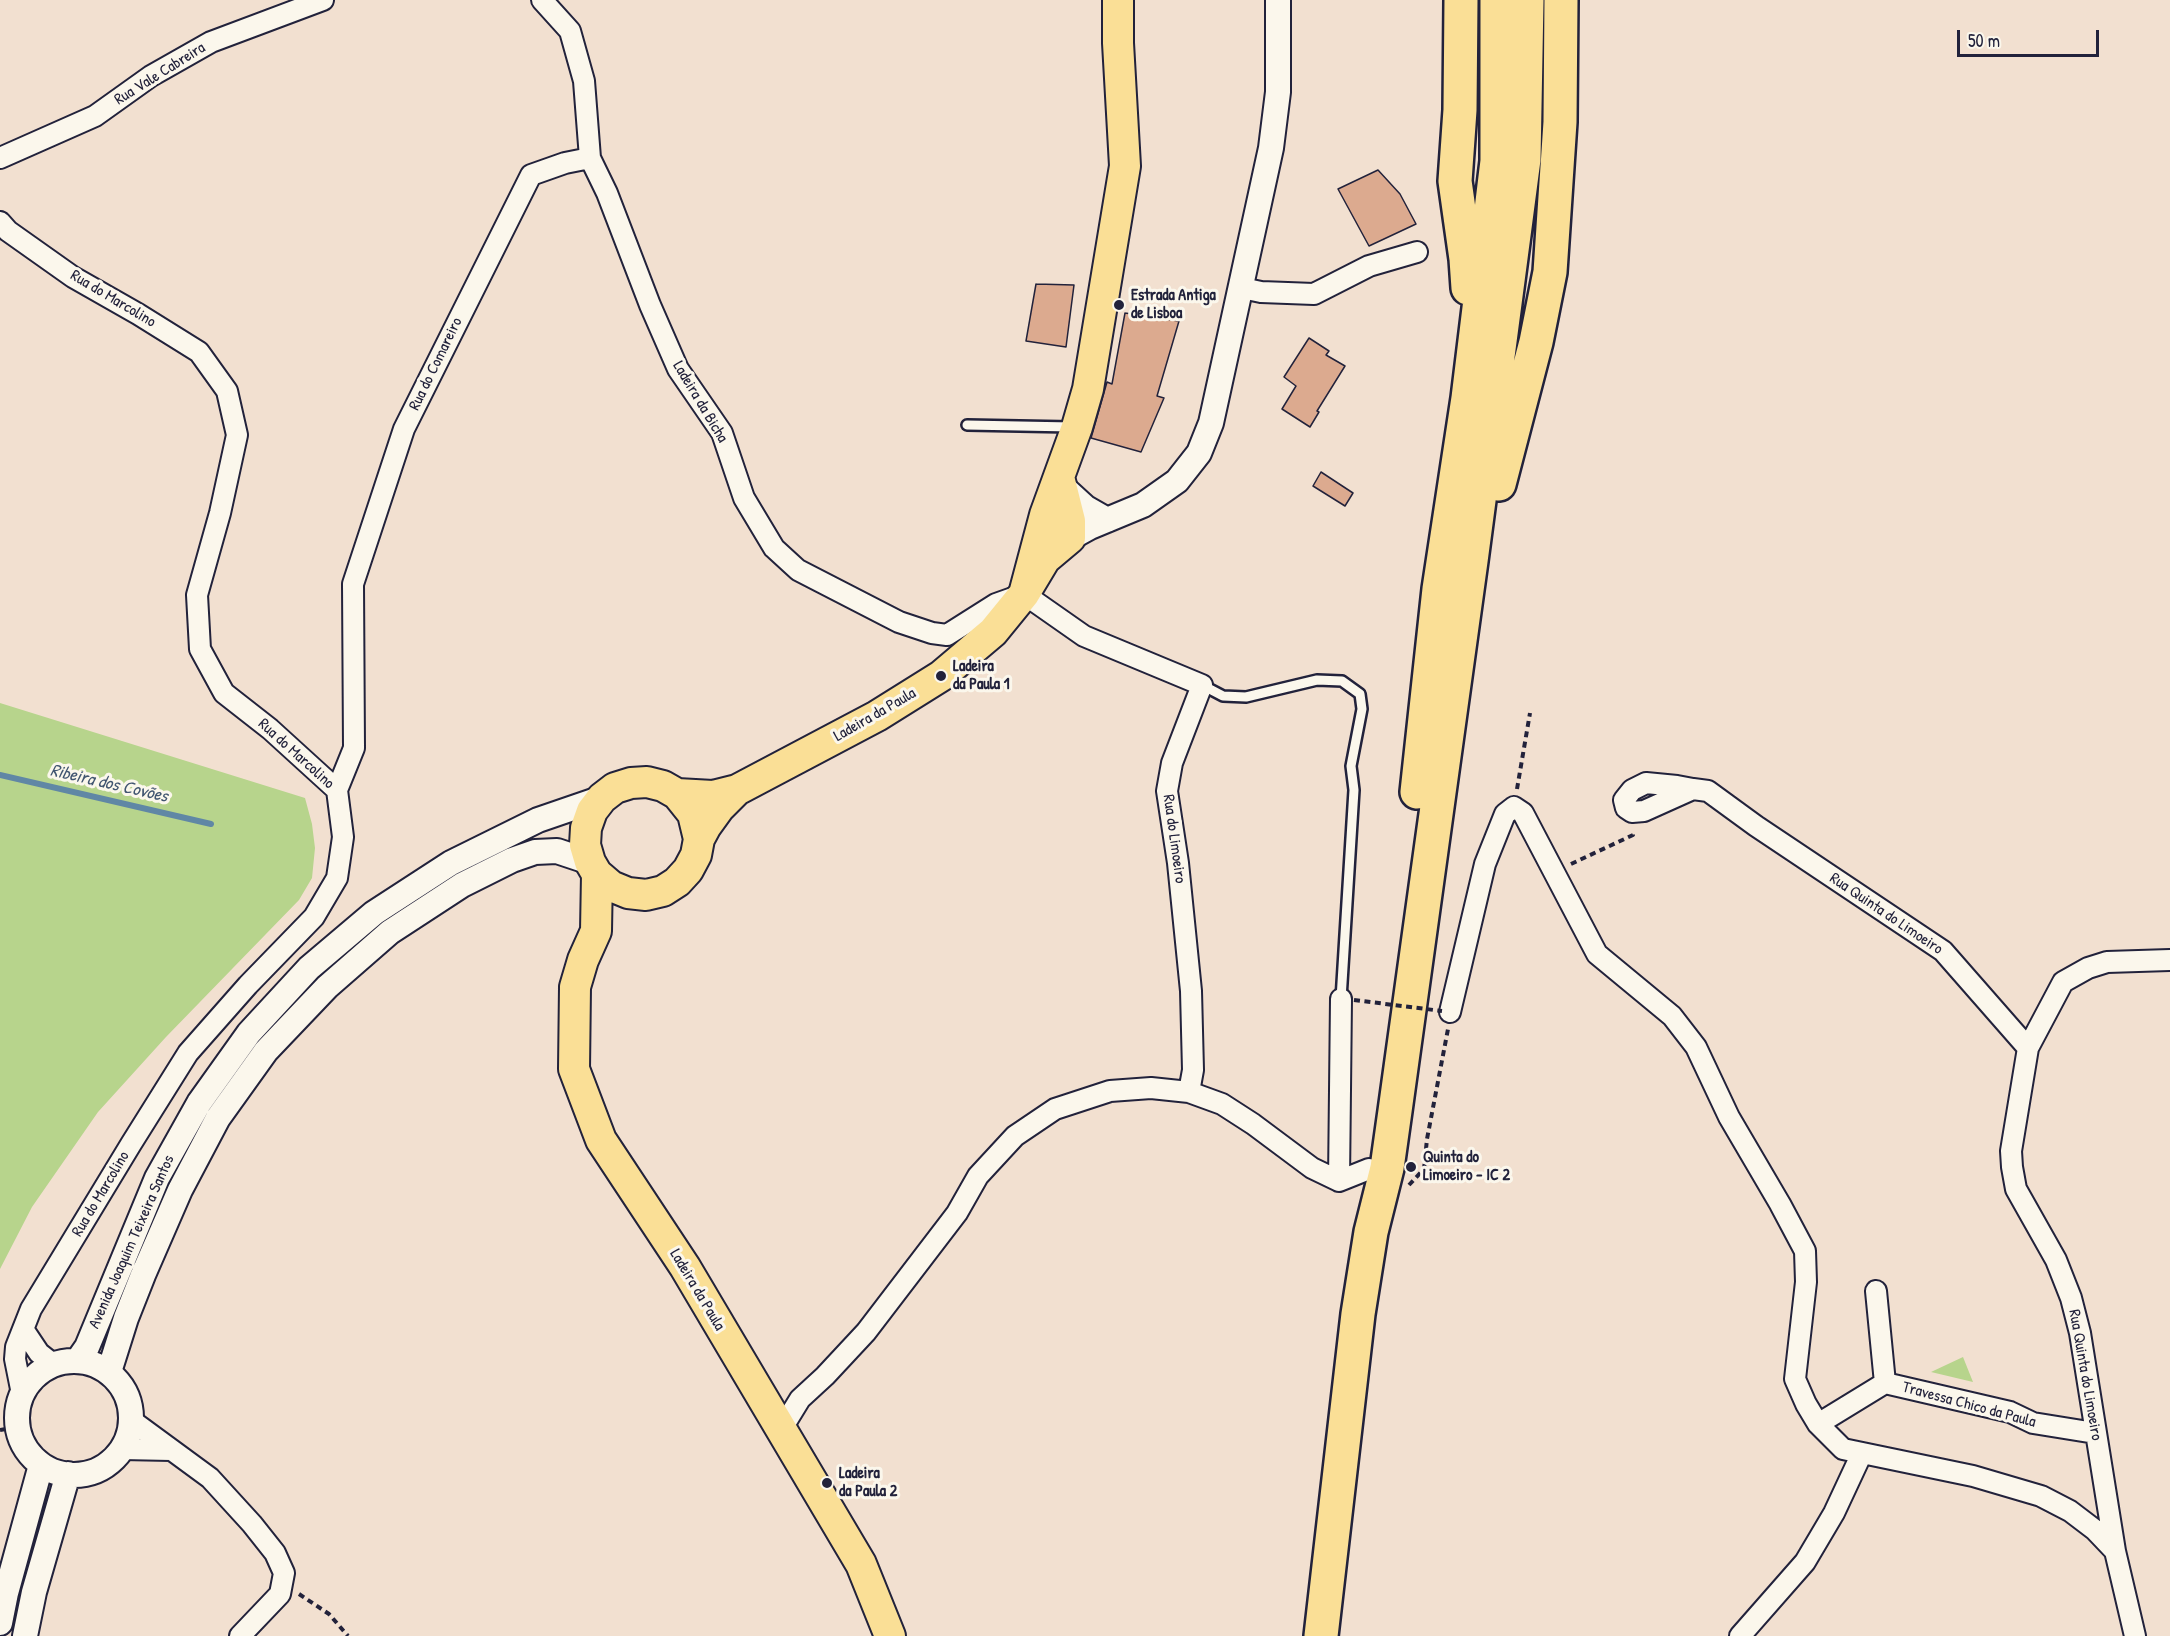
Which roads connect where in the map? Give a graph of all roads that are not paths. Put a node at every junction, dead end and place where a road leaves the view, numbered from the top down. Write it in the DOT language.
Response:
graph roads {
  1 [pos="323,0"];
  2 [pos="542,0"];
  3 [pos="1118,0"];
  4 [pos="1278,0"];
  5 [pos="1461,0"];
  6 [pos="1561,0"];
  7 [pos="1512,3"];
  8 [pos="0,158"];
  9 [pos="590,158"];
  10 [pos="0,222"];
  11 [pos="1417,252"];
  12 [pos="1242,288"];
  13 [pos="1468,398"];
  14 [pos="966,425"];
  15 [pos="1077,427"];
  16 [pos="1061,482"];
  17 [pos="1045,515"];
  18 [pos="1107,520"];
  19 [pos="1070,538"];
  20 [pos="1471,561"];
  21 [pos="1024,594"];
  22 [pos="1202,685"];
  23 [pos="337,790"];
  24 [pos="737,790"];
  25 [pos="677,794"];
  26 [pos="602,798"];
  27 [pos="1632,812"];
  28 [pos="699,839"];
  29 [pos="594,868"];
  30 [pos="646,895"];
  31 [pos="596,931"];
  32 [pos="2170,960"];
  33 [pos="1348,999"];
  34 [pos="1446,1012"];
  35 [pos="2028,1048"];
  36 [pos="1189,1092"];
  37 [pos="1369,1169"];
  38 [pos="1339,1181"];
  39 [pos="1371,1232"];
  40 [pos="1876,1291"];
  41 [pos="23,1329"];
  42 [pos="78,1360"];
  43 [pos="53,1364"];
  44 [pos="109,1372"];
  45 [pos="1885,1383"];
  46 [pos="22,1394"];
  47 [pos="131,1420"];
  48 [pos="1818,1424"];
  49 [pos="9,1429"];
  50 [pos="781,1430"];
  51 [pos="2095,1432"];
  52 [pos="122,1449"];
  53 [pos="171,1450"];
  54 [pos="1862,1453"];
  55 [pos="42,1465"];
  56 [pos="68,1474"];
  57 [pos="2115,1551"];
  58 [pos="0,1623"];
  59 [pos="25,1636"];
  60 [pos="240,1636"];
  61 [pos="890,1636"];
  62 [pos="1321,1636"];
  63 [pos="1740,1636"];
  64 [pos="2135,1636"];
  1 -- 8 [label="street, Rua Vale Cabreira"];
  2 -- 9 [label="street"];
  3 -- 15 [label="main road"];
  4 -- 12 [label="street"];
  5 -- 13 [label="highway"];
  6 -- 20 [label="highway"];
  7 -- 13 [label="highway"];
  7 -- 20 [label="highway"];
  9 -- 21 [label="street, Ladeira da Bicha"];
  9 -- 23 [label="street, Rua do Comareiro"];
  10 -- 23 [label="street, Rua do Marcolino"];
  11 -- 12 [label="street"];
  12 -- 18 [label="street"];
  13 -- 37 [label="highway"];
  14 -- 15 [label="lane"];
  15 -- 16 [label="main road"];
  16 -- 17 [label="main road"];
  16 -- 18 [label="street"];
  16 -- 19 [label="main road"];
  17 -- 19 [label="street"];
  17 -- 21 [label="main road"];
  18 -- 19 [label="street"];
  19 -- 21 [label="main road, Ladeira da Paula"];
  20 -- 39 [label="highway"];
  21 -- 22 [label="street"];
  21 -- 24 [label="main road, Ladeira da Paula"];
  22 -- 33 [label="lane"];
  22 -- 36 [label="street, Rua do Limoeiro"];
  23 -- 41 [label="street, Rua do Marcolino"];
  24 -- 25 [label="main road"];
  24 -- 28 [label="main road"];
  25 -- 26 [label="main road"];
  25 -- 28 [label="main road"];
  26 -- 29 [label="main road"];
  26 -- 42 [label="street, Avenida Joaquim Teixeira Santos"];
  27 -- 35 [label="street, Rua Quinta do Limoeiro"];
  28 -- 30 [label="main road"];
  29 -- 30 [label="main road"];
  29 -- 31 [label="main road"];
  29 -- 44 [label="street, Avenida Joaquim Teixeira Santos"];
  30 -- 31 [label="main road"];
  31 -- 50 [label="main road, Ladeira da Paula"];
  32 -- 35 [label="street"];
  33 -- 38 [label="street"];
  34 -- 48 [label="street"];
  35 -- 51 [label="street, Rua Quinta do Limoeiro"];
  36 -- 38 [label="street"];
  36 -- 50 [label="street"];
  37 -- 38 [label="street"];
  37 -- 39 [label="highway"];
  39 -- 62 [label="highway"];
  40 -- 45 [label="street"];
  41 -- 43 [label="street"];
  41 -- 46 [label="street, Rua do Marcolino"];
  42 -- 43 [label="street"];
  42 -- 44 [label="street"];
  43 -- 46 [label="street"];
  44 -- 47 [label="street"];
  45 -- 48 [label="street, Travessa Chico da Paula"];
  45 -- 51 [label="street, Travessa Chico da Paula"];
  46 -- 49 [label="street"];
  47 -- 52 [label="street"];
  47 -- 53 [label="street"];
  48 -- 54 [label="street"];
  49 -- 55 [label="street"];
  50 -- 61 [label="main road, Ladeira da Paula"];
  51 -- 57 [label="street, Rua Quinta do Limoeiro"];
  52 -- 53 [label="street"];
  52 -- 56 [label="street"];
  53 -- 60 [label="street"];
  54 -- 57 [label="street"];
  54 -- 63 [label="street"];
  55 -- 56 [label="street"];
  55 -- 58 [label="street"];
  56 -- 59 [label="street"];
  57 -- 64 [label="street, Rua Quinta do Limoeiro"];
}
